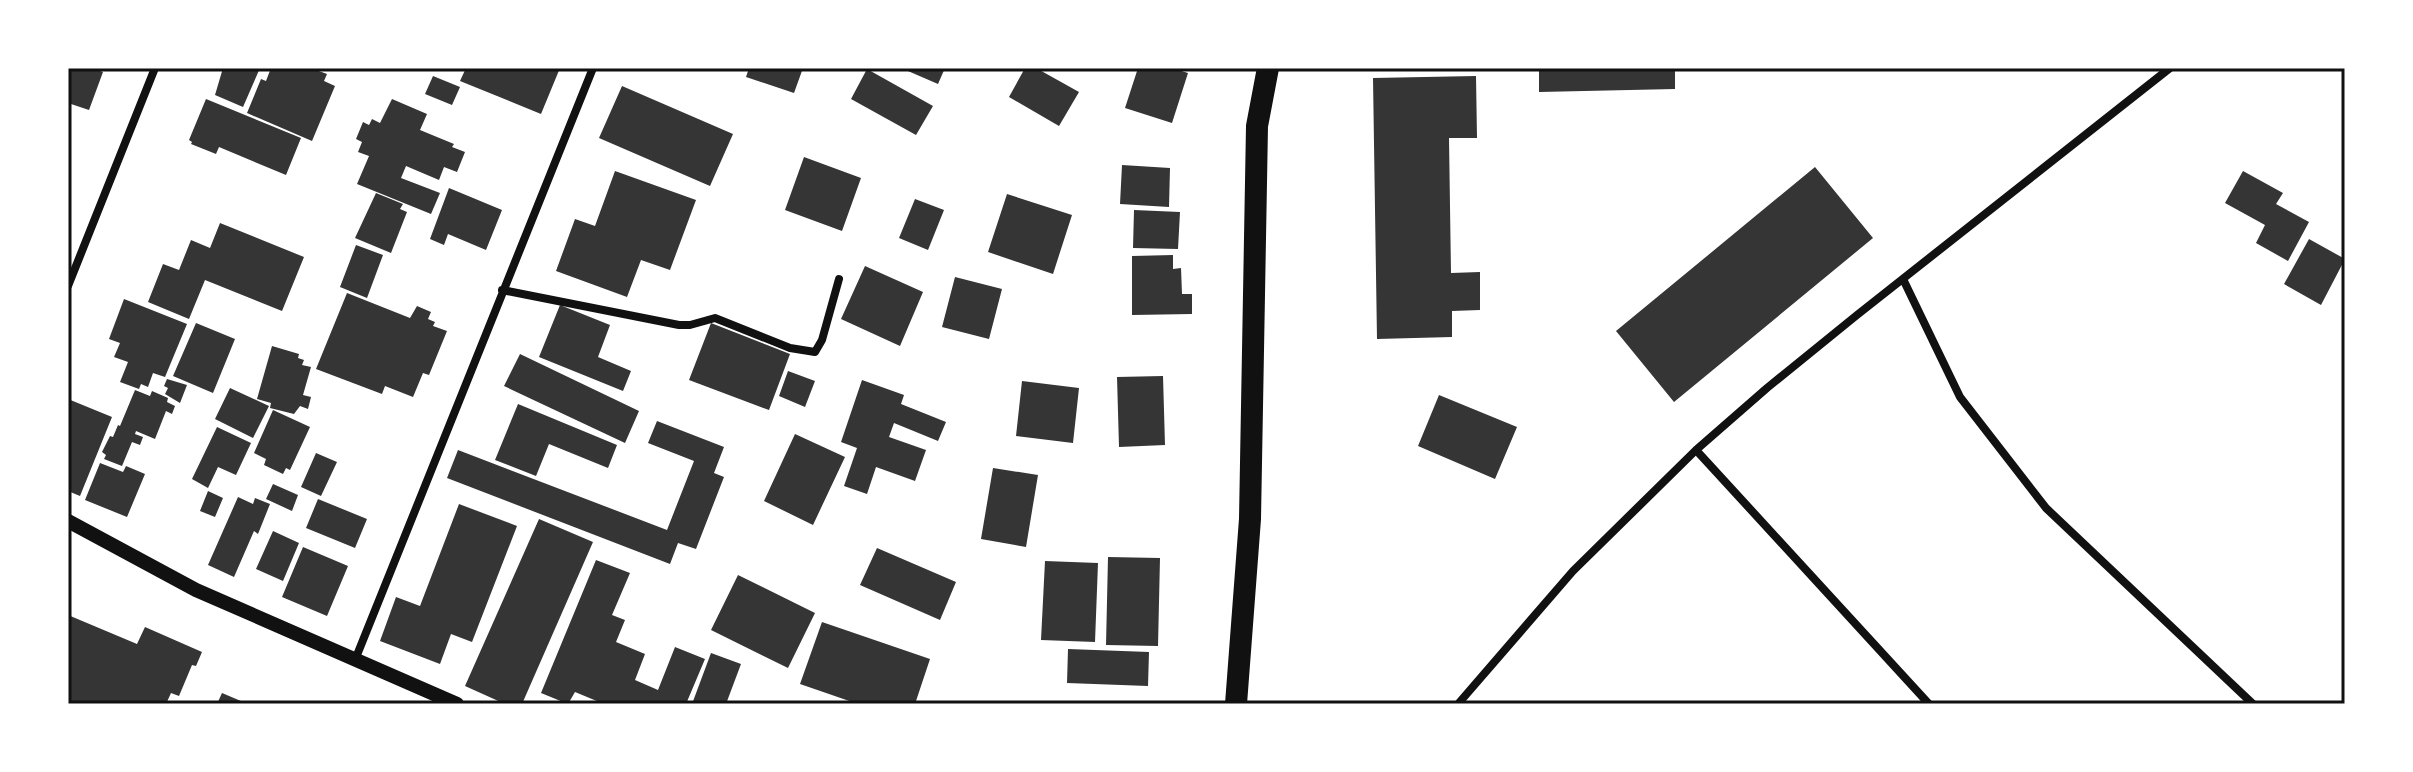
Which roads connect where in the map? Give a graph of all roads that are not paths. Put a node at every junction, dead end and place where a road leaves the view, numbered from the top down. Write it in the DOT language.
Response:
graph roads {
  1 [pos="155,68"];
  2 [pos="593,68"];
  3 [pos="1268,68"];
  4 [pos="2170,68"];
  5 [pos="839,279"];
  6 [pos="1903,279"];
  7 [pos="68,286"];
  8 [pos="502,290"];
  9 [pos="1696,450"];
  10 [pos="68,521"];
  11 [pos="355,660"];
  12 [pos="457,704"];
  13 [pos="1236,704"];
  14 [pos="1458,704"];
  15 [pos="1929,704"];
  16 [pos="2253,704"];
  1 -- 7 [label="street"];
  2 -- 8 [label="street"];
  3 -- 13 [label="highway"];
  4 -- 6 [label="street"];
  5 -- 8 [label="street"];
  6 -- 9 [label="street"];
  6 -- 16 [label="street"];
  8 -- 11 [label="street"];
  9 -- 14 [label="street"];
  9 -- 15 [label="street"];
  10 -- 11 [label="street"];
  11 -- 12 [label="street"];
}
